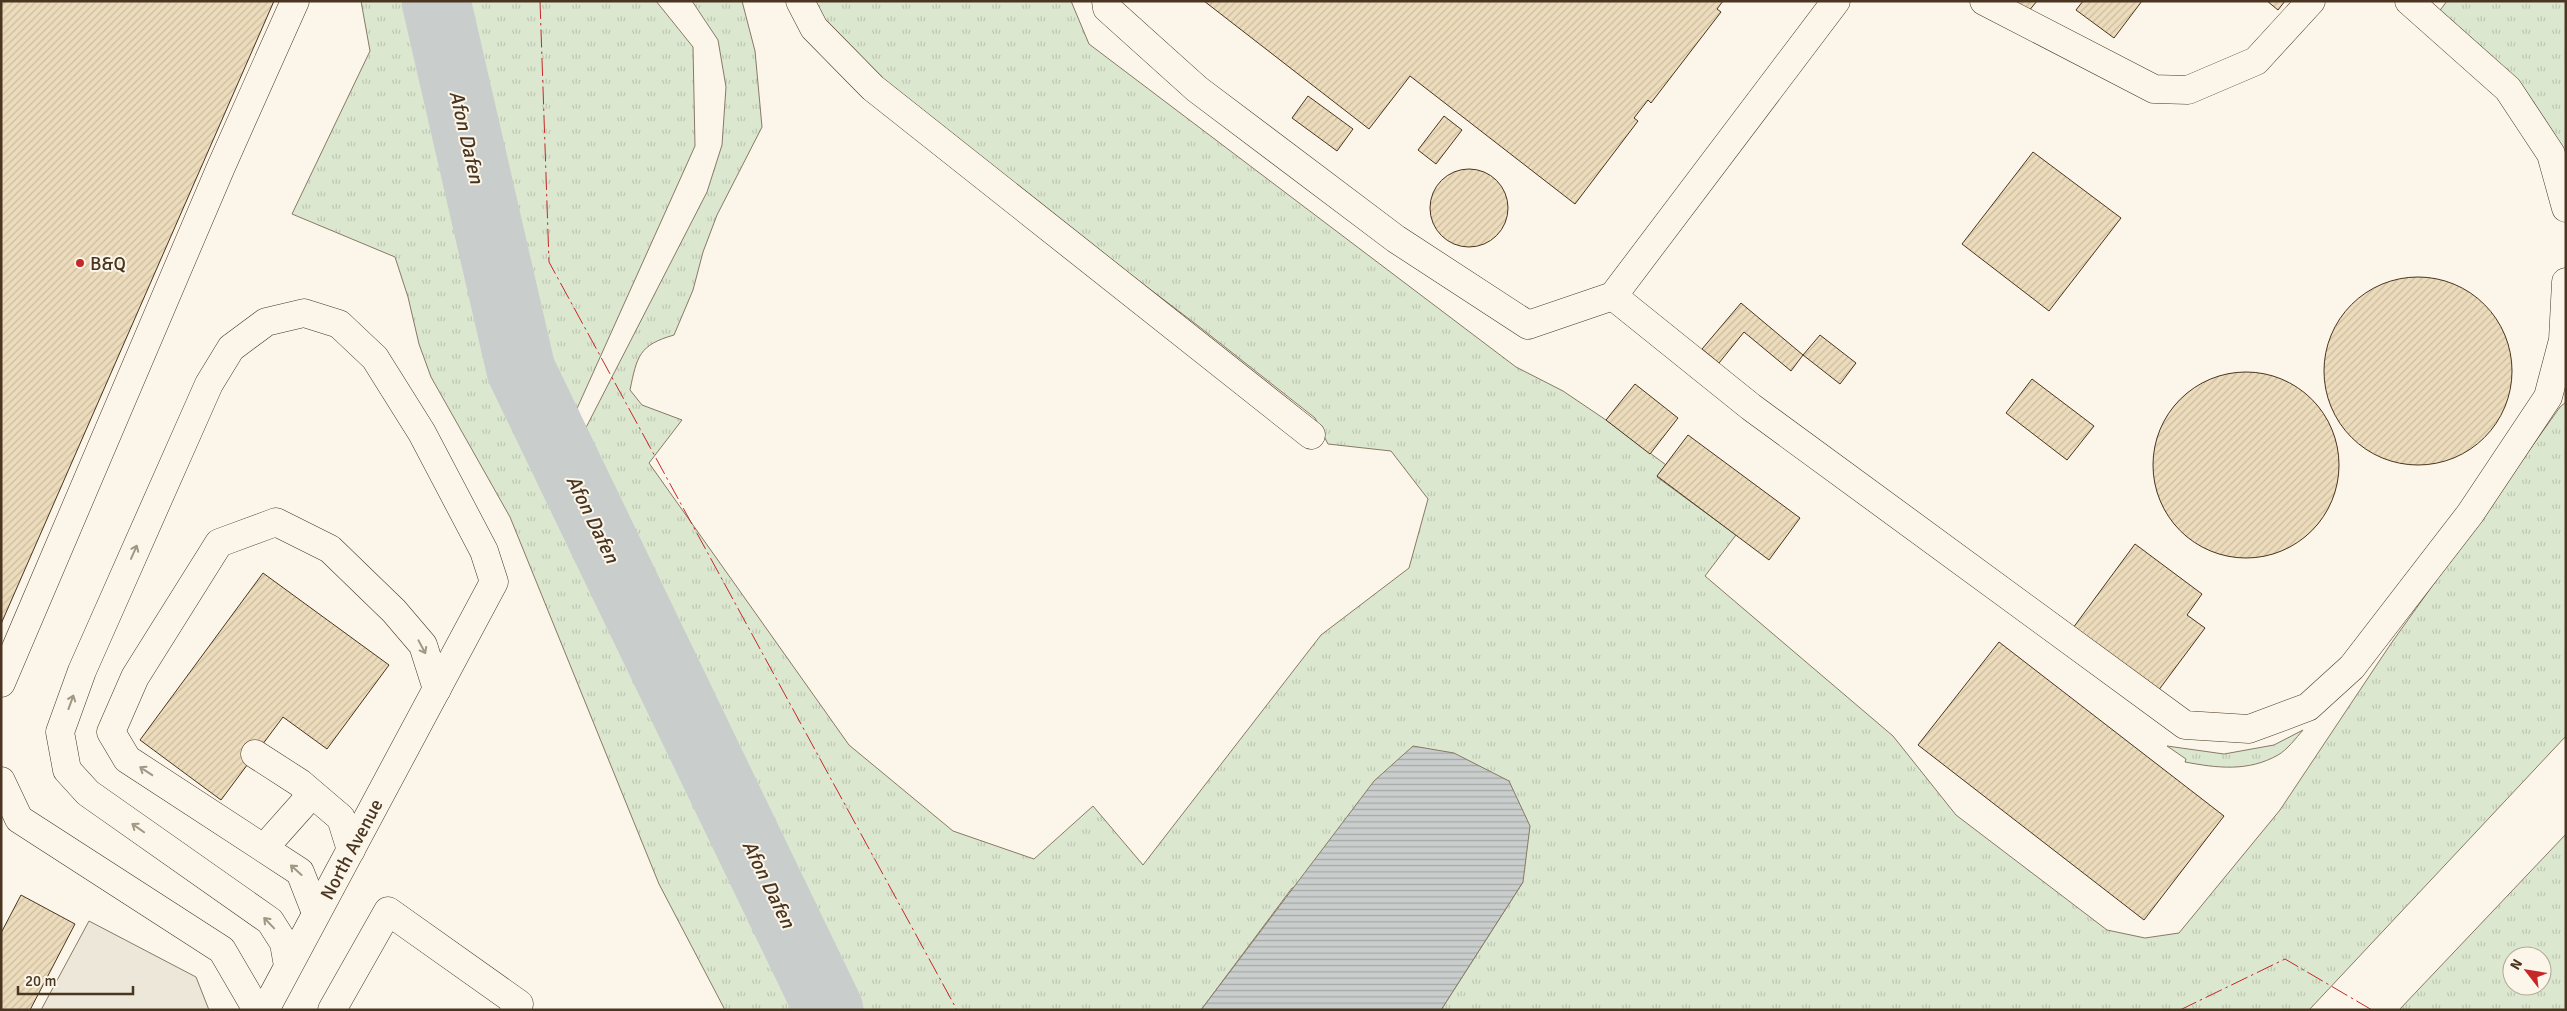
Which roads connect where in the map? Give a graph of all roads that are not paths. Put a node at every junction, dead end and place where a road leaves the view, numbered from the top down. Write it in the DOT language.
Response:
graph roads {
  1 [pos="295,1"];
  2 [pos="800,1"];
  3 [pos="1106,1"];
  4 [pos="1836,1"];
  5 [pos="1984,1"];
  6 [pos="2311,1"];
  7 [pos="2409,1"];
  8 [pos="2566,208"];
  9 [pos="2566,282"];
  10 [pos="1613,296"];
  11 [pos="1311,435"];
  12 [pos="1,683"];
  13 [pos="437,689"];
  14 [pos="255,754"];
  15 [pos="1,781"];
  16 [pos="312,794"];
  17 [pos="264,848"];
  18 [pos="351,850"];
  19 [pos="316,913"];
  20 [pos="288,966"];
  21 [pos="257,1010"];
  22 [pos="265,1010"];
  23 [pos="332,1010"];
  24 [pos="514,1010"];
  1 -- 12 [label="street"];
  2 -- 11 [label="street"];
  3 -- 10 [label="street"];
  4 -- 10 [label="street"];
  5 -- 6 [label="street"];
  7 -- 8 [label="street"];
  9 -- 10 [label="street"];
  17 -- 13 [label="street, one-way"];
  13 -- 18 [label="street, North Avenue"];
  20 -- 13 [label="street, North Avenue, one-way"];
  14 -- 16 [label="street"];
  15 -- 21 [label="street"];
  16 -- 17 [label="street"];
  16 -- 18 [label="street"];
  19 -- 17 [label="street, one-way"];
  18 -- 19 [label="street, North Avenue"];
  19 -- 20 [label="street, North Avenue"];
  20 -- 22 [label="street, North Avenue"];
  23 -- 24 [label="street"];
}
